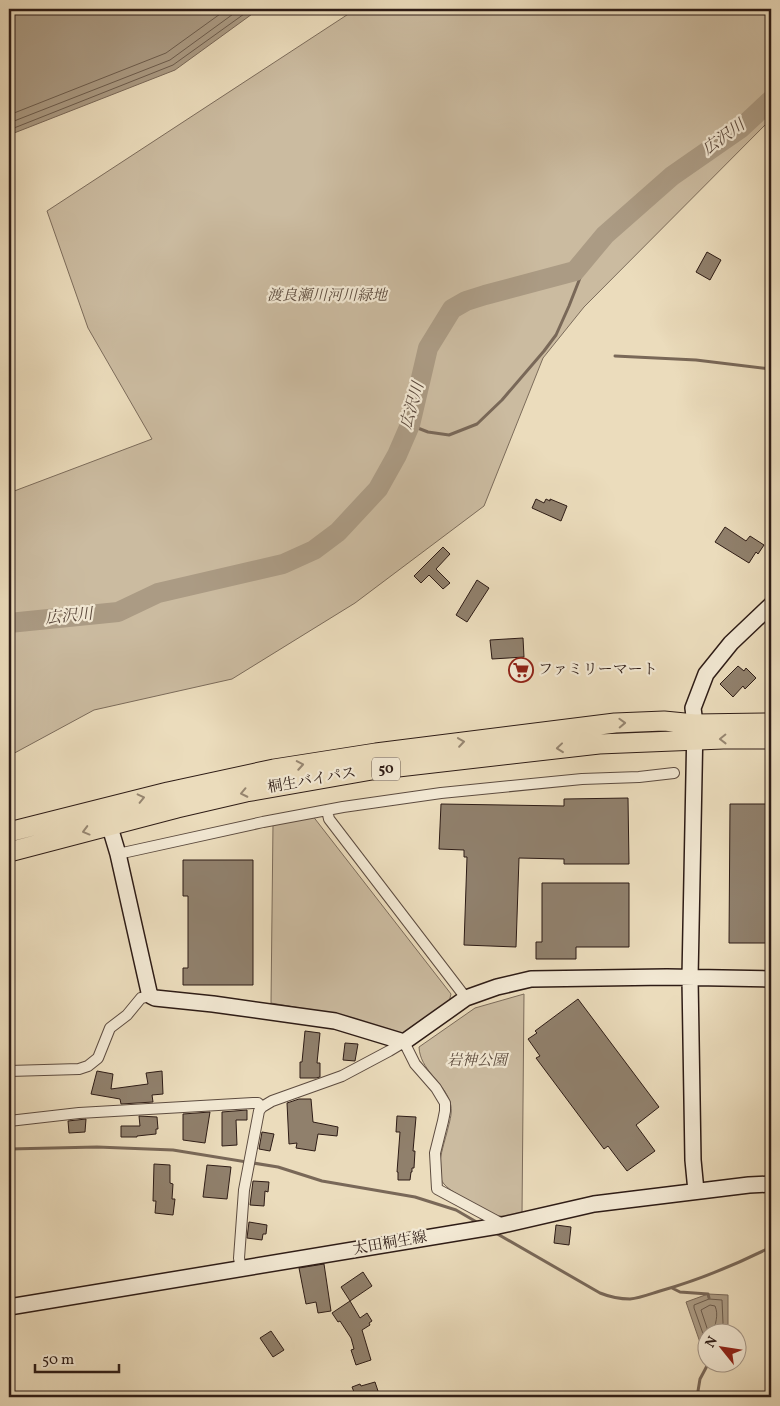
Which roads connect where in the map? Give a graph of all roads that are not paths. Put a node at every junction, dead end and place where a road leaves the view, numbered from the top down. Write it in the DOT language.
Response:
graph roads {
  1 [pos="771,605"];
  2 [pos="771,723"];
  3 [pos="694,732"];
  4 [pos="771,739"];
  5 [pos="674,773"];
  6 [pos="327,810"];
  7 [pos="109,824"];
  8 [pos="9,832"];
  9 [pos="9,852"];
  10 [pos="118,854"];
  11 [pos="690,978"];
  12 [pos="771,979"];
  13 [pos="151,996"];
  14 [pos="466,998"];
  15 [pos="404,1042"];
  16 [pos="9,1071"];
  17 [pos="262,1107"];
  18 [pos="9,1122"];
  19 [pos="771,1184"];
  20 [pos="696,1191"];
  21 [pos="501,1226"];
  22 [pos="241,1268"];
  23 [pos="9,1308"];
  1 -- 3 [label="street"];
  2 -- 3 [label="highway, 桐生バイパス / 50"];
  4 -- 3 [label="highway, 桐生バイパス / 50, one-way"];
  3 -- 7 [label="highway, 桐生バイパス / 50, one-way"];
  8 -- 3 [label="highway, 桐生バイパス / 50, one-way"];
  3 -- 11 [label="street"];
  5 -- 6 [label="street"];
  6 -- 10 [label="street"];
  6 -- 14 [label="street"];
  7 -- 9 [label="highway, 桐生バイパス / 50, one-way"];
  7 -- 10 [label="street"];
  10 -- 13 [label="street"];
  11 -- 12 [label="street"];
  11 -- 14 [label="street"];
  11 -- 20 [label="street"];
  13 -- 15 [label="street"];
  13 -- 16 [label="street"];
  14 -- 15 [label="street"];
  15 -- 17 [label="street"];
  15 -- 21 [label="street"];
  17 -- 18 [label="street"];
  17 -- 22 [label="street"];
  19 -- 20 [label="street, 太田桐生線"];
  20 -- 21 [label="street, 太田桐生線"];
  21 -- 22 [label="street, 太田桐生線"];
  22 -- 23 [label="street, 太田桐生線"];
}
